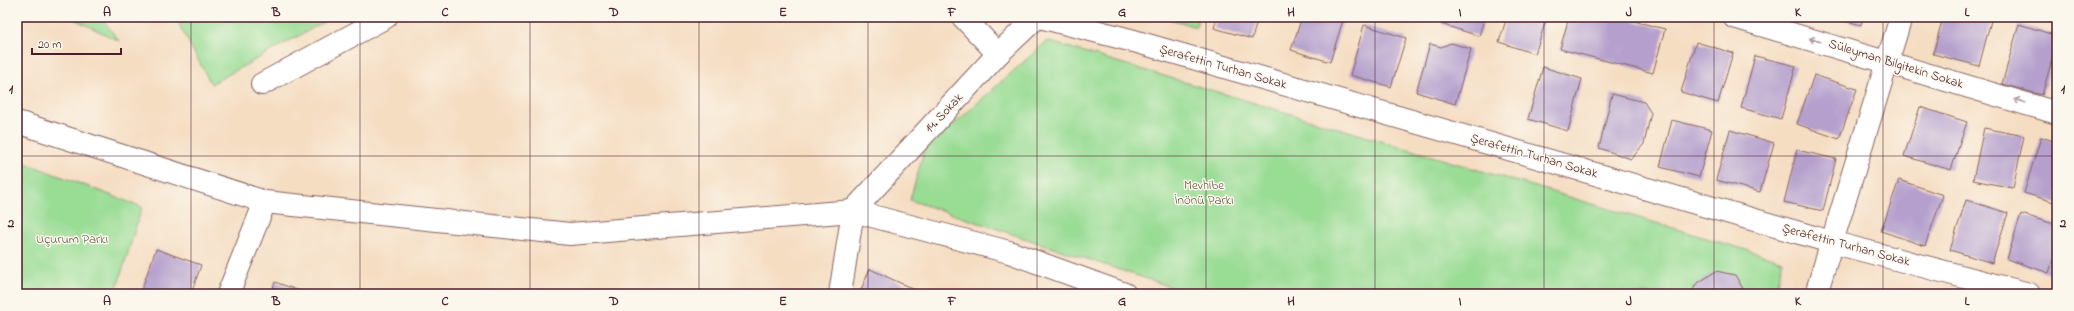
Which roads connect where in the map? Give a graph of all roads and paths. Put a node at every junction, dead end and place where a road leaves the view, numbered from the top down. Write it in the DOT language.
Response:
graph roads {
  1 [pos="386,17"];
  2 [pos="963,17"];
  3 [pos="1038,17"];
  4 [pos="1734,17"];
  5 [pos="1900,17"];
  6 [pos="998,54"];
  7 [pos="1888,61"];
  8 [pos="262,84"];
  9 [pos="2057,113"];
  10 [pos="17,122"];
  11 [pos="265,202"];
  12 [pos="853,211"];
  13 [pos="1831,242"];
  14 [pos="228,294"];
  15 [pos="840,294"];
  16 [pos="1125,294"];
  17 [pos="1816,294"];
  18 [pos="2029,294"];
  1 -- 8 [label="street"];
  2 -- 6 [label="street"];
  3 -- 6 [label="street, 14. Sokak"];
  3 -- 13 [label="street, Şerafettin Turhan Sokak"];
  7 -- 4 [label="street, Süleyman Bilgitekin Sokak, one-way"];
  5 -- 7 [label="street"];
  6 -- 12 [label="street, 14. Sokak"];
  9 -- 7 [label="street, Süleyman Bilgitekin Sokak, one-way"];
  7 -- 13 [label="street"];
  10 -- 11 [label="street"];
  11 -- 12 [label="street"];
  11 -- 14 [label="street"];
  12 -- 15 [label="street"];
  12 -- 16 [label="street"];
  13 -- 17 [label="street"];
  13 -- 18 [label="street, Şerafettin Turhan Sokak"];
}
